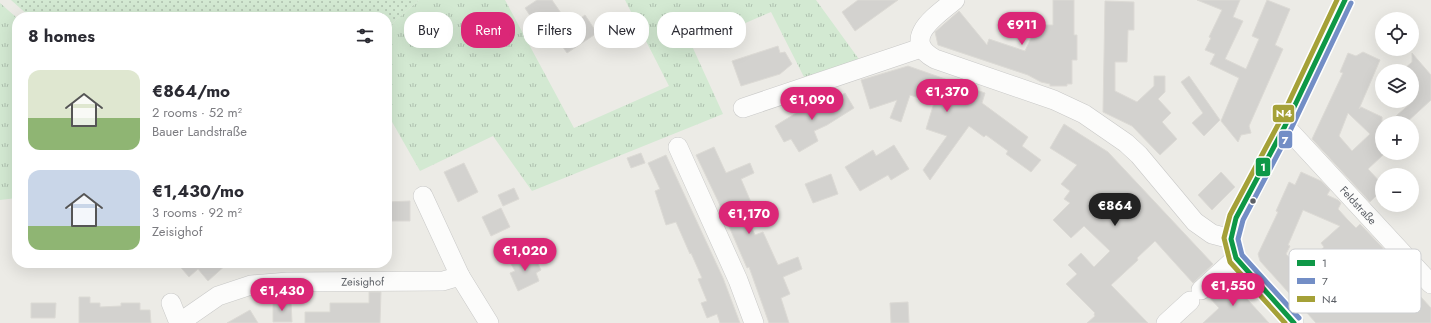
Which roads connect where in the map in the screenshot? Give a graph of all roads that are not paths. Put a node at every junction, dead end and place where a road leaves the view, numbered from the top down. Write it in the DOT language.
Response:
graph roads {
  1 [pos="955,0"];
  2 [pos="1345,0"];
  3 [pos="921,48"];
  4 [pos="743,108"];
  5 [pos="1285,126"];
  6 [pos="678,146"];
  7 [pos="423,196"];
  8 [pos="1231,239"];
  9 [pos="1399,249"];
  10 [pos="1236,258"];
  11 [pos="1421,273"];
  12 [pos="460,276"];
  13 [pos="1431,284"];
  14 [pos="171,304"];
  15 [pos="179,323"];
  16 [pos="489,323"];
  17 [pos="754,323"];
  18 [pos="1166,323"];
  19 [pos="1294,323"];
  1 -- 3 [label="street"];
  2 -- 5 [label="street"];
  3 -- 4 [label="street"];
  3 -- 8 [label="street"];
  5 -- 8 [label="street"];
  5 -- 9 [label="street, Feldstraße"];
  6 -- 17 [label="street"];
  7 -- 12 [label="street"];
  8 -- 10 [label="street"];
  10 -- 18 [label="street"];
  10 -- 19 [label="street"];
  11 -- 13 [label="street, Feldstraße"];
  12 -- 15 [label="street, Zeisighof"];
  12 -- 16 [label="street"];
  14 -- 15 [label="street"];
}
